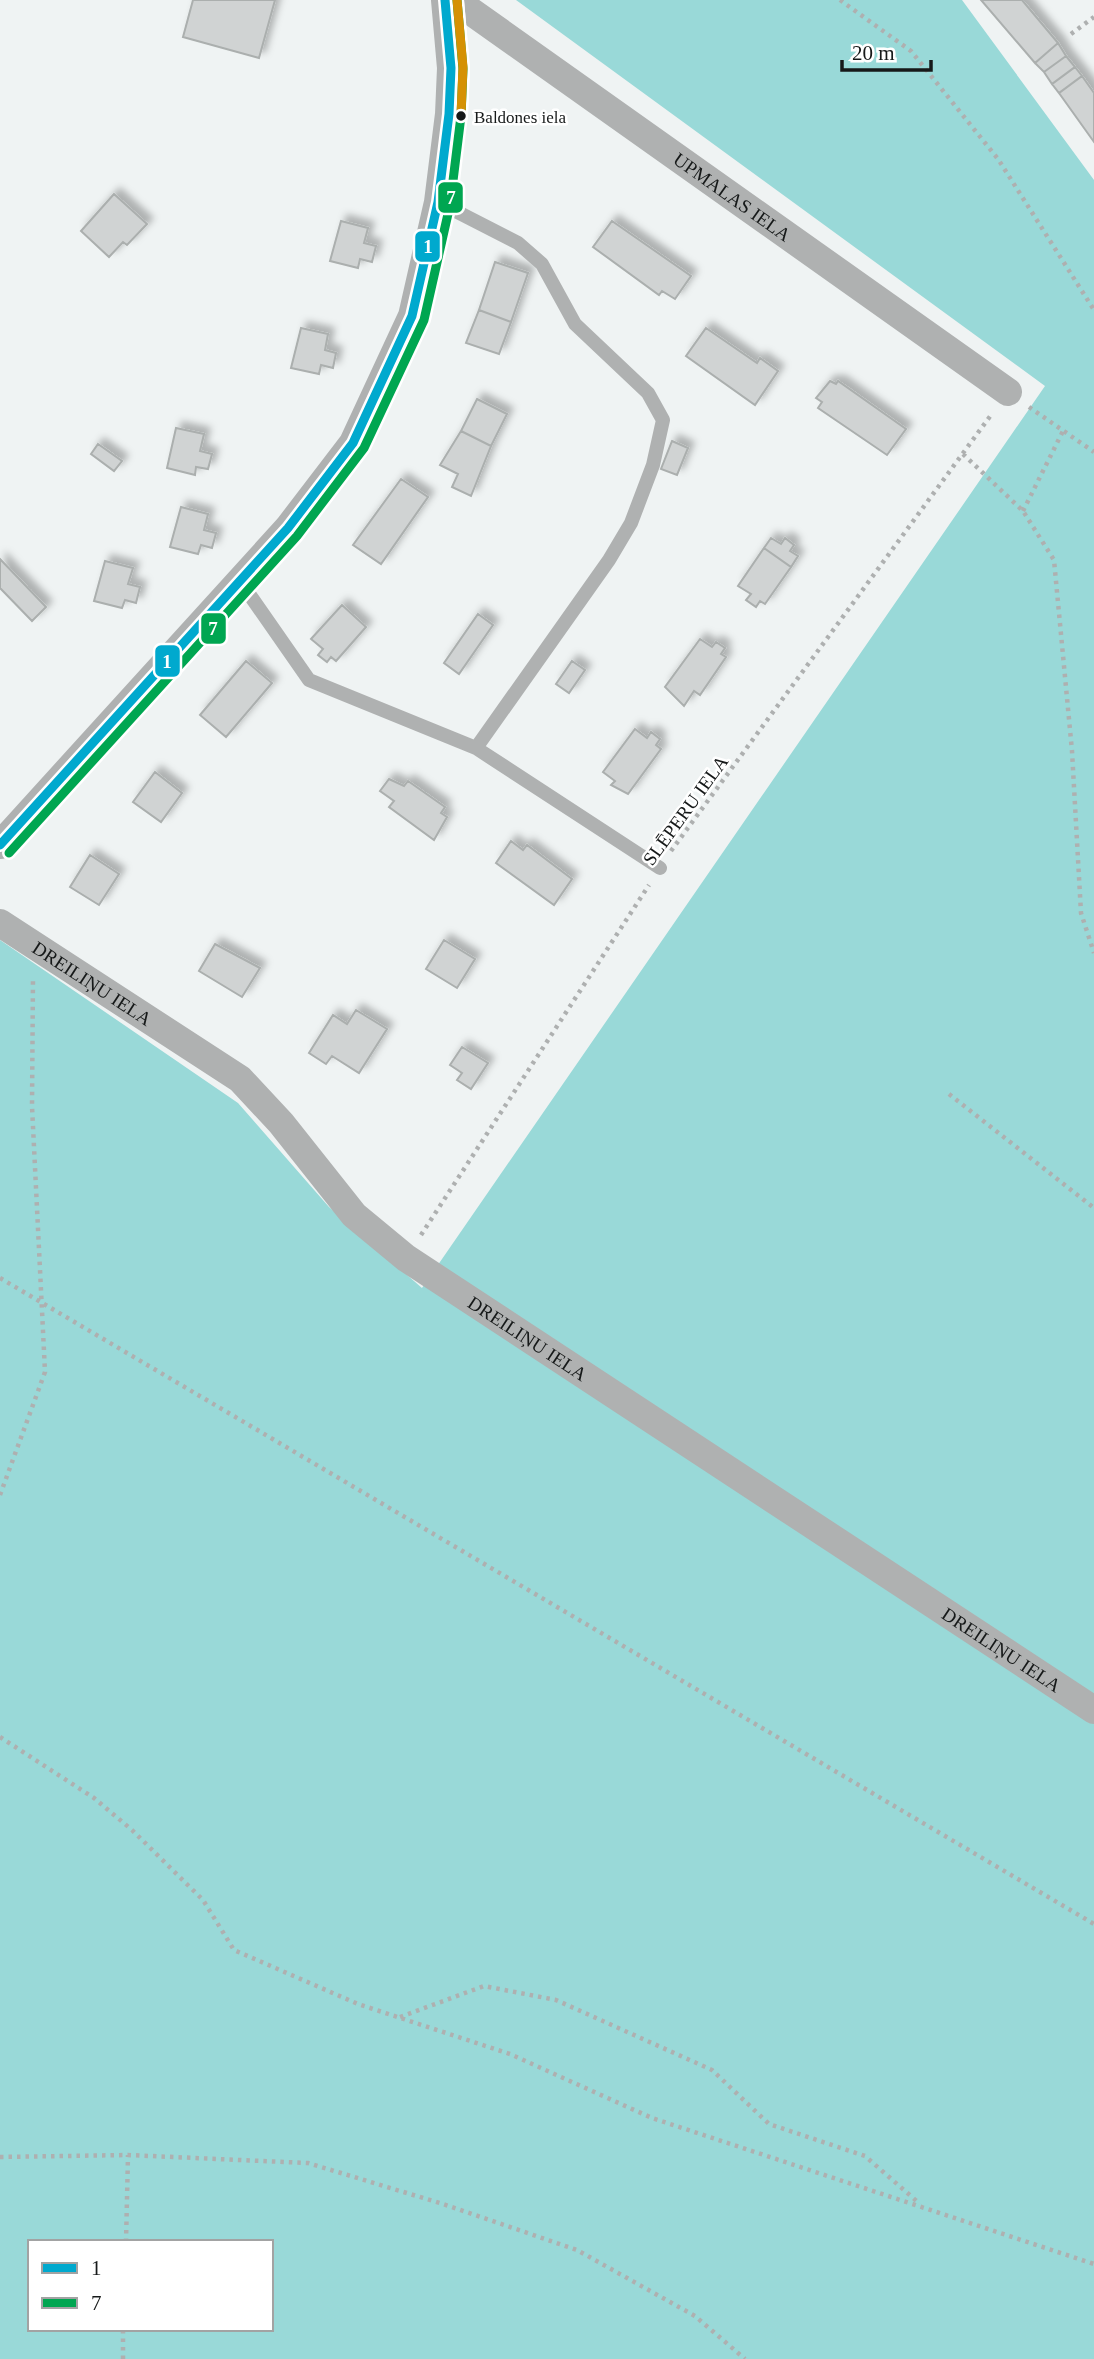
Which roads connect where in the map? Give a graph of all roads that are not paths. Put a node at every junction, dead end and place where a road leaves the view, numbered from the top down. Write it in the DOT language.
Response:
graph roads {
  1 [pos="444,0"];
  2 [pos="455,0"];
  3 [pos="438,202"];
  4 [pos="1008,392"];
  5 [pos="240,581"];
  6 [pos="476,748"];
  7 [pos="0,845"];
  8 [pos="660,868"];
  9 [pos="0,923"];
  10 [pos="1094,1710"];
  1 -- 3 [label="street"];
  2 -- 4 [label="street, UPMALAS IELA"];
  3 -- 5 [label="street"];
  3 -- 6 [label="lane"];
  5 -- 6 [label="lane"];
  5 -- 7 [label="street"];
  6 -- 8 [label="lane"];
  9 -- 10 [label="street, DREILIŅU IELA"];
}
